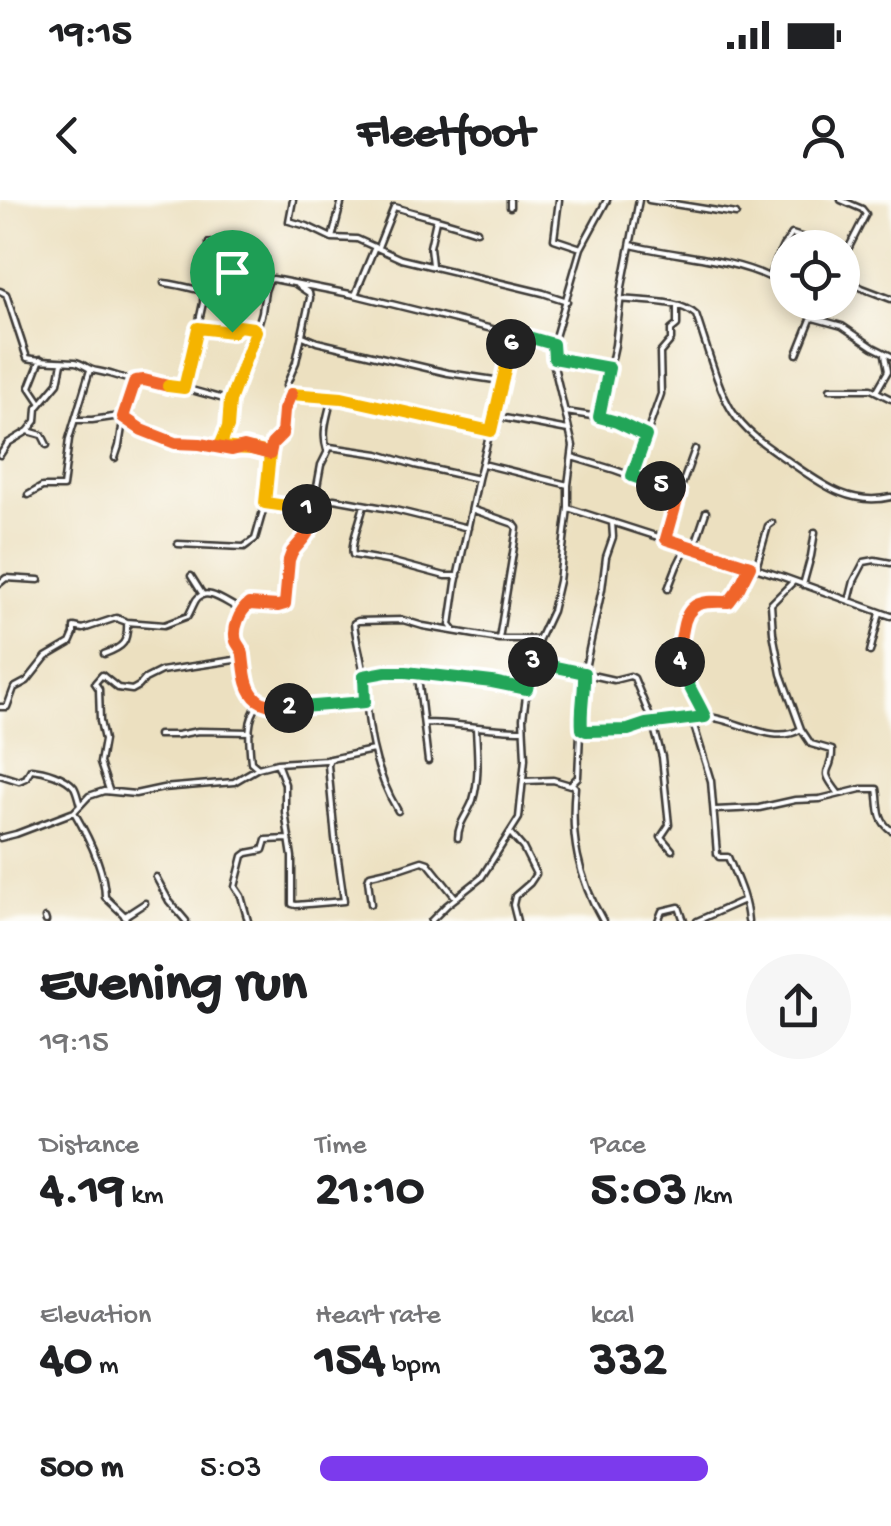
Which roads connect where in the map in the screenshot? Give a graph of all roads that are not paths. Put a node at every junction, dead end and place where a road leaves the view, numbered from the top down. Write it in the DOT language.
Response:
graph roads {
  1 [pos="293,200"];
  2 [pos="342,200"];
  3 [pos="560,200"];
  4 [pos="606,200"];
  5 [pos="639,200"];
  6 [pos="649,200"];
  7 [pos="706,200"];
  8 [pos="841,200"];
  9 [pos="704,209"];
  10 [pos="736,214"];
  11 [pos="436,220"];
  12 [pos="857,230"];
  13 [pos="477,231"];
  14 [pos="332,238"];
  15 [pos="209,243"];
  16 [pos="631,245"];
  17 [pos="580,248"];
  18 [pos="376,249"];
  19 [pos="432,265"];
  20 [pos="770,275"];
  21 [pos="292,281"];
  22 [pos="164,283"];
  23 [pos="860,287"];
  24 [pos="0,291"];
  25 [pos="203,291"];
  26 [pos="265,291"];
  27 [pos="354,295"];
  28 [pos="224,297"];
  29 [pos="891,299"];
  30 [pos="620,300"];
  31 [pos="567,301"];
  32 [pos="203,303"];
  33 [pos="677,306"];
  34 [pos="812,320"];
  35 [pos="820,320"];
  36 [pos="198,328"];
  37 [pos="256,331"];
  38 [pos="514,333"];
  39 [pos="303,336"];
  40 [pos="553,344"];
  41 [pos="797,354"];
  42 [pos="888,355"];
  43 [pos="554,358"];
  44 [pos="41,359"];
  45 [pos="62,363"];
  46 [pos="609,368"];
  47 [pos="90,370"];
  48 [pos="135,381"];
  49 [pos="501,381"];
  50 [pos="184,388"];
  51 [pos="830,389"];
  52 [pos="876,390"];
  53 [pos="291,393"];
  54 [pos="332,397"];
  55 [pos="891,399"];
  56 [pos="230,401"];
  57 [pos="40,402"];
  58 [pos="566,412"];
  59 [pos="494,416"];
  60 [pos="123,417"];
  61 [pos="599,417"];
  62 [pos="75,420"];
  63 [pos="28,431"];
  64 [pos="491,431"];
  65 [pos="570,431"];
  66 [pos="646,436"];
  67 [pos="47,445"];
  68 [pos="220,446"];
  69 [pos="695,449"];
  70 [pos="327,450"];
  71 [pos="0,454"];
  72 [pos="270,454"];
  73 [pos="572,457"];
  74 [pos="114,458"];
  75 [pos="483,464"];
  76 [pos="632,476"];
  77 [pos="478,480"];
  78 [pos="568,486"];
  79 [pos="679,493"];
  80 [pos="28,495"];
  81 [pos="891,497"];
  82 [pos="265,503"];
  83 [pos="314,503"];
  84 [pos="364,505"];
  85 [pos="568,508"];
  86 [pos="472,510"];
  87 [pos="706,512"];
  88 [pos="612,522"];
  89 [pos="772,523"];
  90 [pos="468,528"];
  91 [pos="815,532"];
  92 [pos="666,539"];
  93 [pos="178,544"];
  94 [pos="691,547"];
  95 [pos="891,563"];
  96 [pos="753,567"];
  97 [pos="191,576"];
  98 [pos="458,576"];
  99 [pos="39,580"];
  100 [pos="793,582"];
  101 [pos="0,583"];
  102 [pos="803,585"];
  103 [pos="668,589"];
  104 [pos="203,594"];
  105 [pos="849,600"];
  106 [pos="242,610"];
  107 [pos="880,612"];
  108 [pos="891,616"];
  109 [pos="126,622"];
  110 [pos="448,628"];
  111 [pos="500,639"];
  112 [pos="538,639"];
  113 [pos="870,652"];
  114 [pos="104,654"];
  115 [pos="243,658"];
  116 [pos="532,662"];
  117 [pos="584,673"];
  118 [pos="418,675"];
  119 [pos="364,676"];
  120 [pos="527,689"];
  121 [pos="260,702"];
  122 [pos="365,702"];
  123 [pos="0,707"];
  124 [pos="705,717"];
  125 [pos="692,718"];
  126 [pos="424,723"];
  127 [pos="653,724"];
  128 [pos="476,728"];
  129 [pos="801,728"];
  130 [pos="582,729"];
  131 [pos="524,730"];
  132 [pos="250,732"];
  133 [pos="158,736"];
  134 [pos="373,750"];
  135 [pos="330,759"];
  136 [pos="428,761"];
  137 [pos="251,762"];
  138 [pos="277,763"];
  139 [pos="258,768"];
  140 [pos="245,774"];
  141 [pos="0,776"];
  142 [pos="524,780"];
  143 [pos="570,785"];
  144 [pos="109,790"];
  145 [pos="839,794"];
  146 [pos="80,805"];
  147 [pos="713,810"];
  148 [pos="398,811"];
  149 [pos="74,812"];
  150 [pos="891,830"];
  151 [pos="510,832"];
  152 [pos="0,838"];
  153 [pos="458,838"];
  154 [pos="288,840"];
  155 [pos="672,850"];
  156 [pos="156,877"];
  157 [pos="456,898"];
  158 [pos="744,900"];
  159 [pos="145,903"];
  160 [pos="371,904"];
  161 [pos="126,919"];
  162 [pos="186,921"];
  163 [pos="248,921"];
  164 [pos="432,921"];
  165 [pos="517,921"];
  166 [pos="603,921"];
  167 [pos="658,921"];
  168 [pos="684,921"];
  169 [pos="697,921"];
  170 [pos="748,921"];
  1 -- 14 [label="street"];
  2 -- 14 [label="street"];
  3 -- 17 [label="street"];
  4 -- 17 [label="street"];
  5 -- 16 [label="street"];
  6 -- 9 [label="street"];
  7 -- 9 [label="street"];
  8 -- 12 [label="street"];
  9 -- 10 [label="street"];
  11 -- 13 [label="street"];
  11 -- 18 [label="street"];
  11 -- 19 [label="street"];
  14 -- 18 [label="street"];
  15 -- 25 [label="street"];
  16 -- 20 [label="street"];
  16 -- 30 [label="street"];
  17 -- 31 [label="street"];
  18 -- 19 [label="street"];
  18 -- 27 [label="street"];
  19 -- 31 [label="street"];
  21 -- 26 [label="street"];
  21 -- 27 [label="street"];
  21 -- 39 [label="street"];
  22 -- 25 [label="street"];
  23 -- 29 [label="street"];
  24 -- 44 [label="street"];
  25 -- 28 [label="street"];
  25 -- 32 [label="street"];
  26 -- 28 [label="street"];
  26 -- 37 [label="street"];
  27 -- 38 [label="street"];
  28 -- 32 [label="street"];
  30 -- 33 [label="street"];
  30 -- 46 [label="street"];
  31 -- 40 [label="street"];
  32 -- 36 [label="street"];
  33 -- 66 [label="street"];
  33 -- 81 [label="street"];
  34 -- 41 [label="street"];
  35 -- 42 [label="street"];
  36 -- 37 [label="street"];
  36 -- 50 [label="street"];
  37 -- 56 [label="street"];
  38 -- 40 [label="street"];
  38 -- 49 [label="street"];
  39 -- 49 [label="street"];
  39 -- 53 [label="street"];
  40 -- 43 [label="street"];
  42 -- 52 [label="street"];
  43 -- 46 [label="street"];
  43 -- 58 [label="street"];
  44 -- 45 [label="street"];
  44 -- 57 [label="street"];
  45 -- 47 [label="street"];
  45 -- 57 [label="street"];
  46 -- 61 [label="street"];
  47 -- 48 [label="street"];
  47 -- 62 [label="street"];
  48 -- 50 [label="street"];
  48 -- 60 [label="street"];
  49 -- 59 [label="street"];
  50 -- 56 [label="street"];
  51 -- 52 [label="street"];
  52 -- 55 [label="street"];
  53 -- 54 [label="street"];
  53 -- 72 [label="street"];
  54 -- 64 [label="street"];
  54 -- 70 [label="street"];
  56 -- 68 [label="street"];
  57 -- 63 [label="street"];
  58 -- 61 [label="street"];
  58 -- 65 [label="street"];
  59 -- 64 [label="street"];
  59 -- 65 [label="street"];
  60 -- 62 [label="street"];
  60 -- 68 [label="street"];
  60 -- 74 [label="street"];
  61 -- 66 [label="street"];
  62 -- 80 [label="street"];
  63 -- 67 [label="street"];
  63 -- 71 [label="street"];
  64 -- 75 [label="street"];
  65 -- 73 [label="street"];
  66 -- 76 [label="street"];
  68 -- 72 [label="street"];
  69 -- 79 [label="street"];
  70 -- 77 [label="street"];
  70 -- 83 [label="street"];
  72 -- 82 [label="street"];
  73 -- 76 [label="street"];
  73 -- 78 [label="street"];
  75 -- 77 [label="street"];
  75 -- 78 [label="street"];
  76 -- 79 [label="street"];
  77 -- 86 [label="street"];
  78 -- 85 [label="street"];
  79 -- 92 [label="street"];
  82 -- 83 [label="street"];
  82 -- 93 [label="street"];
  83 -- 84 [label="street"];
  83 -- 106 [label="street"];
  84 -- 90 [label="street"];
  84 -- 98 [label="street"];
  85 -- 88 [label="street"];
  85 -- 112 [label="street"];
  86 -- 90 [label="street"];
  86 -- 111 [label="street"];
  87 -- 94 [label="street"];
  88 -- 92 [label="street"];
  88 -- 117 [label="street"];
  89 -- 96 [label="street"];
  90 -- 98 [label="street"];
  91 -- 102 [label="street"];
  92 -- 94 [label="street"];
  94 -- 96 [label="street"];
  94 -- 103 [label="street"];
  95 -- 105 [label="street"];
  96 -- 100 [label="street"];
  96 -- 124 [label="street"];
  97 -- 104 [label="street"];
  98 -- 110 [label="street"];
  99 -- 101 [label="street"];
  100 -- 102 [label="street"];
  100 -- 129 [label="street"];
  102 -- 105 [label="street"];
  104 -- 106 [label="street"];
  104 -- 109 [label="street"];
  105 -- 107 [label="street"];
  106 -- 115 [label="street"];
  107 -- 108 [label="street"];
  107 -- 113 [label="street"];
  109 -- 114 [label="street"];
  109 -- 123 [label="street"];
  110 -- 111 [label="street"];
  110 -- 119 [label="street"];
  111 -- 112 [label="street"];
  112 -- 116 [label="street"];
  115 -- 121 [label="street"];
  115 -- 144 [label="street"];
  116 -- 117 [label="street"];
  116 -- 120 [label="street"];
  117 -- 127 [label="street"];
  117 -- 130 [label="street"];
  118 -- 119 [label="street"];
  118 -- 120 [label="street"];
  118 -- 126 [label="street"];
  119 -- 122 [label="street"];
  120 -- 131 [label="street"];
  121 -- 122 [label="street"];
  121 -- 132 [label="street"];
  122 -- 134 [label="street"];
  124 -- 125 [label="street"];
  124 -- 129 [label="street"];
  125 -- 127 [label="street"];
  125 -- 147 [label="street"];
  126 -- 128 [label="street"];
  126 -- 136 [label="street"];
  127 -- 130 [label="street"];
  127 -- 155 [label="street"];
  128 -- 131 [label="street"];
  128 -- 153 [label="street"];
  129 -- 145 [label="street"];
  130 -- 143 [label="street"];
  131 -- 142 [label="street"];
  132 -- 133 [label="street"];
  132 -- 137 [label="street"];
  134 -- 135 [label="street"];
  134 -- 148 [label="street"];
  135 -- 138 [label="street"];
  135 -- 154 [label="street"];
  137 -- 139 [label="street"];
  137 -- 140 [label="street"];
  138 -- 139 [label="street"];
  138 -- 154 [label="street"];
  139 -- 140 [label="street"];
  140 -- 144 [label="street"];
  141 -- 146 [label="street"];
  142 -- 143 [label="street"];
  142 -- 151 [label="street"];
  143 -- 166 [label="street"];
  144 -- 146 [label="street"];
  145 -- 147 [label="street"];
  145 -- 150 [label="street"];
  146 -- 149 [label="street"];
  147 -- 158 [label="street"];
  149 -- 152 [label="street"];
  149 -- 161 [label="street"];
  151 -- 157 [label="street"];
  151 -- 165 [label="street"];
  154 -- 163 [label="street"];
  156 -- 162 [label="street"];
  157 -- 160 [label="street"];
  157 -- 164 [label="street"];
  158 -- 169 [label="street"];
  158 -- 170 [label="street"];
  159 -- 161 [label="street"];
  167 -- 168 [label="street"];
}
